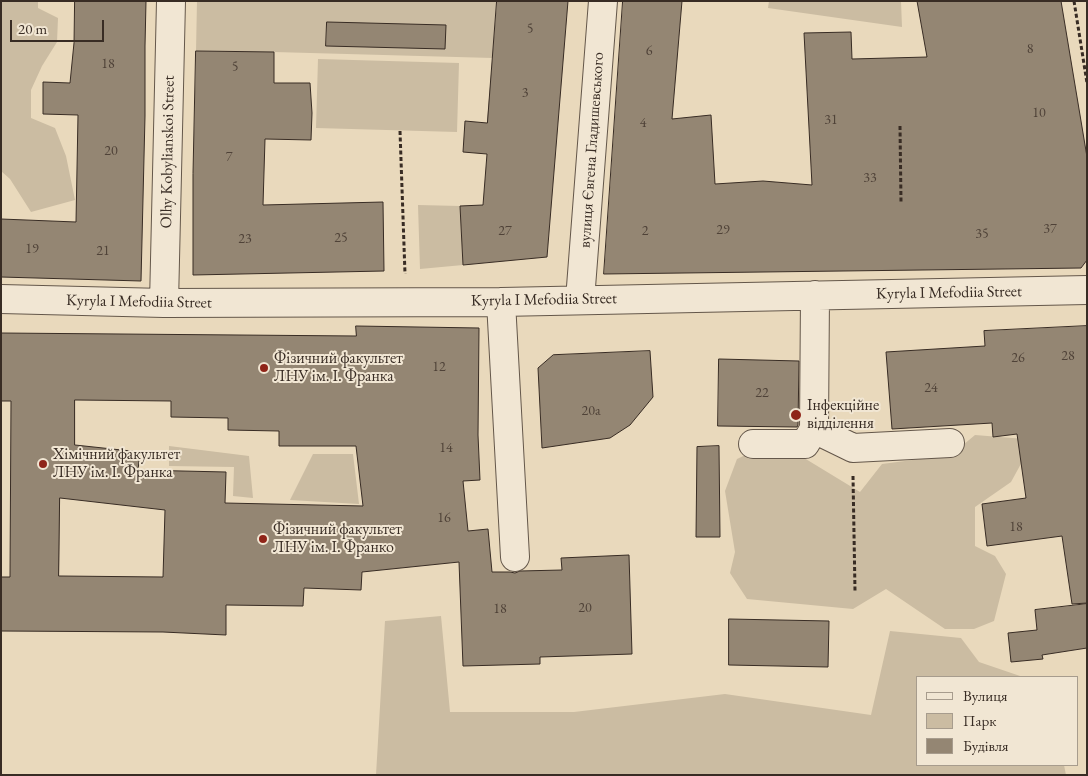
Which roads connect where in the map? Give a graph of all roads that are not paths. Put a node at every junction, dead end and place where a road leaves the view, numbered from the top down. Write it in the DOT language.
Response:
graph roads {
  1 [pos="171,1"];
  2 [pos="603,1"];
  3 [pos="1087,290"];
  4 [pos="815,295"];
  5 [pos="1,299"];
  6 [pos="580,300"];
  7 [pos="501,302"];
  8 [pos="164,304"];
  9 [pos="814,429"];
  10 [pos="950,443"];
  11 [pos="753,444"];
  12 [pos="515,557"];
  1 -- 8 [label="street, Olhy Kobylianskoi Street"];
  2 -- 6 [label="street, вулиця Євгена Гладишевського"];
  3 -- 4 [label="street, Kyryla I Mefodiia Street"];
  4 -- 6 [label="street, Kyryla I Mefodiia Street"];
  4 -- 9 [label="street"];
  5 -- 8 [label="street, Kyryla I Mefodiia Street"];
  6 -- 7 [label="street, Kyryla I Mefodiia Street"];
  7 -- 8 [label="street, Kyryla I Mefodiia Street"];
  7 -- 12 [label="street"];
  9 -- 10 [label="street"];
  9 -- 11 [label="street"];
}
